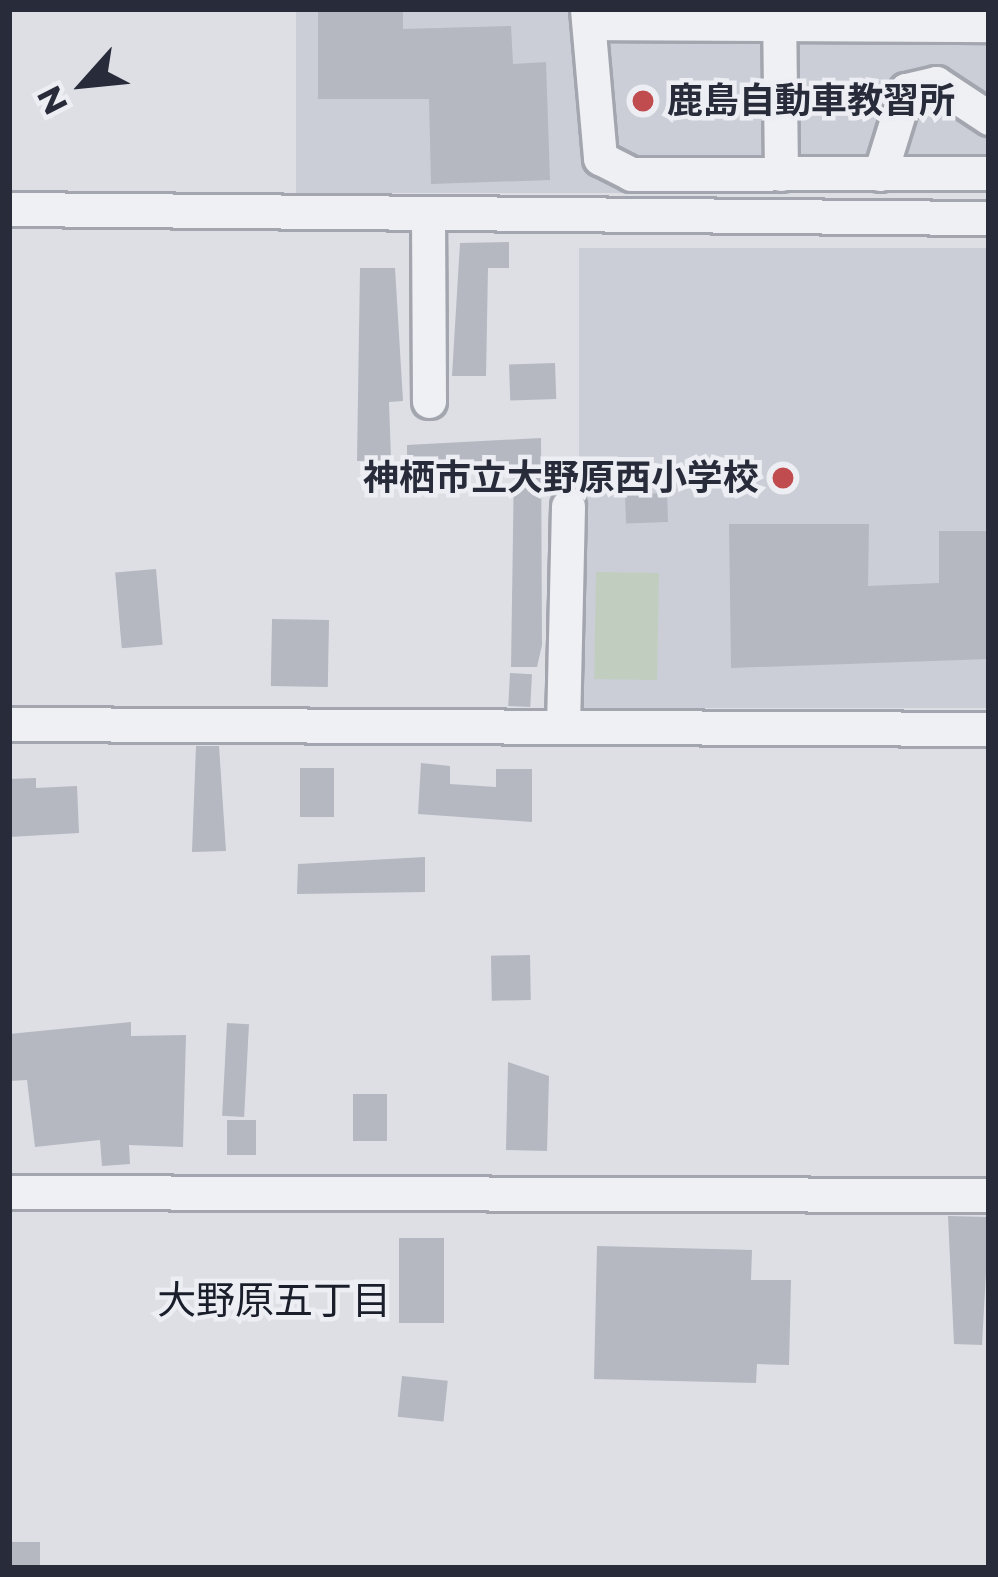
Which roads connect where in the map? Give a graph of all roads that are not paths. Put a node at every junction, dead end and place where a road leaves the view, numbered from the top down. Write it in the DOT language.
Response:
graph roads {
  1 [pos="590,13"];
  2 [pos="779,16"];
  3 [pos="838,17"];
  4 [pos="938,17"];
  5 [pos="989,25"];
  6 [pos="989,118"];
  7 [pos="989,173"];
  8 [pos="781,174"];
  9 [pos="880,174"];
  10 [pos="9,209"];
  11 [pos="428,213"];
  12 [pos="989,218"];
  13 [pos="429,400"];
  14 [pos="568,506"];
  15 [pos="9,724"];
  16 [pos="563,727"];
  17 [pos="989,730"];
  18 [pos="9,1192"];
  19 [pos="989,1195"];
  1 -- 2 [label="street"];
  1 -- 8 [label="street"];
  2 -- 3 [label="street"];
  2 -- 8 [label="street"];
  3 -- 4 [label="street"];
  4 -- 5 [label="street"];
  6 -- 9 [label="street"];
  7 -- 9 [label="street"];
  8 -- 9 [label="street"];
  10 -- 11 [label="street"];
  11 -- 12 [label="street"];
  11 -- 13 [label="street"];
  14 -- 16 [label="street"];
  15 -- 16 [label="street"];
  16 -- 17 [label="street"];
  18 -- 19 [label="street"];
}
